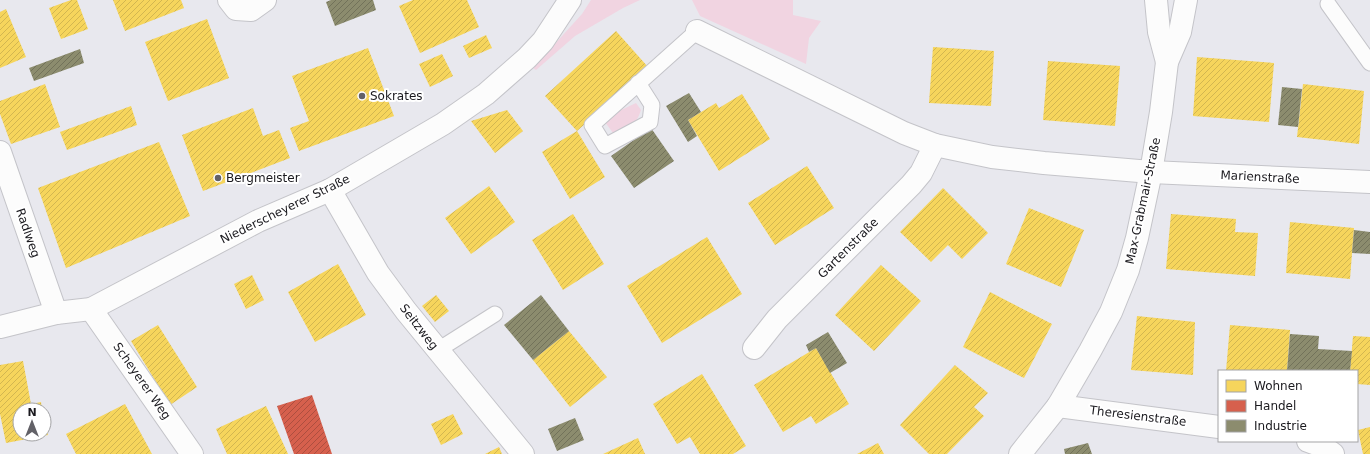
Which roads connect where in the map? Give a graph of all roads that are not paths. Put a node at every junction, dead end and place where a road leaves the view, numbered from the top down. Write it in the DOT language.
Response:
graph roads {
  1 [pos="229,0"];
  2 [pos="265,0"];
  3 [pos="570,0"];
  4 [pos="1156,0"];
  5 [pos="1186,0"];
  6 [pos="1328,4"];
  7 [pos="697,31"];
  8 [pos="1167,62"];
  9 [pos="1370,63"];
  10 [pos="638,83"];
  11 [pos="935,145"];
  12 [pos="0,152"];
  13 [pos="1150,172"];
  14 [pos="1370,182"];
  15 [pos="330,190"];
  16 [pos="91,309"];
  17 [pos="56,313"];
  18 [pos="495,314"];
  19 [pos="0,327"];
  20 [pos="754,348"];
  21 [pos="438,350"];
  22 [pos="1058,406"];
  23 [pos="1218,426"];
  24 [pos="1311,442"];
  25 [pos="192,454"];
  26 [pos="523,454"];
  27 [pos="1020,454"];
  28 [pos="1333,454"];
  1 -- 2 [label="street"];
  3 -- 15 [label="street, Niederscheyerer Straße"];
  4 -- 8 [label="street, Max-Grabmair-Straße"];
  5 -- 8 [label="street, Max-Grabmair-Straße"];
  6 -- 9 [label="lane"];
  7 -- 10 [label="lane"];
  7 -- 11 [label="street"];
  8 -- 13 [label="street, Max-Grabmair-Straße"];
  11 -- 13 [label="street"];
  11 -- 20 [label="street, Gartenstraße"];
  12 -- 17 [label="street, Radlweg"];
  13 -- 14 [label="street, Marienstraße"];
  13 -- 22 [label="street, Max-Grabmair-Straße"];
  15 -- 16 [label="street, Niederscheyerer Straße"];
  15 -- 21 [label="street, Seitzweg"];
  16 -- 17 [label="street, Niederscheyerer Straße"];
  16 -- 25 [label="street, Scheyerer Weg"];
  17 -- 19 [label="street, Niederscheyerer Straße"];
  18 -- 21 [label="lane"];
  21 -- 26 [label="street, Seitzweg"];
  22 -- 23 [label="street, Theresienstraße"];
  22 -- 27 [label="street, Max-Grabmair-Straße"];
  24 -- 28 [label="street"];
}
